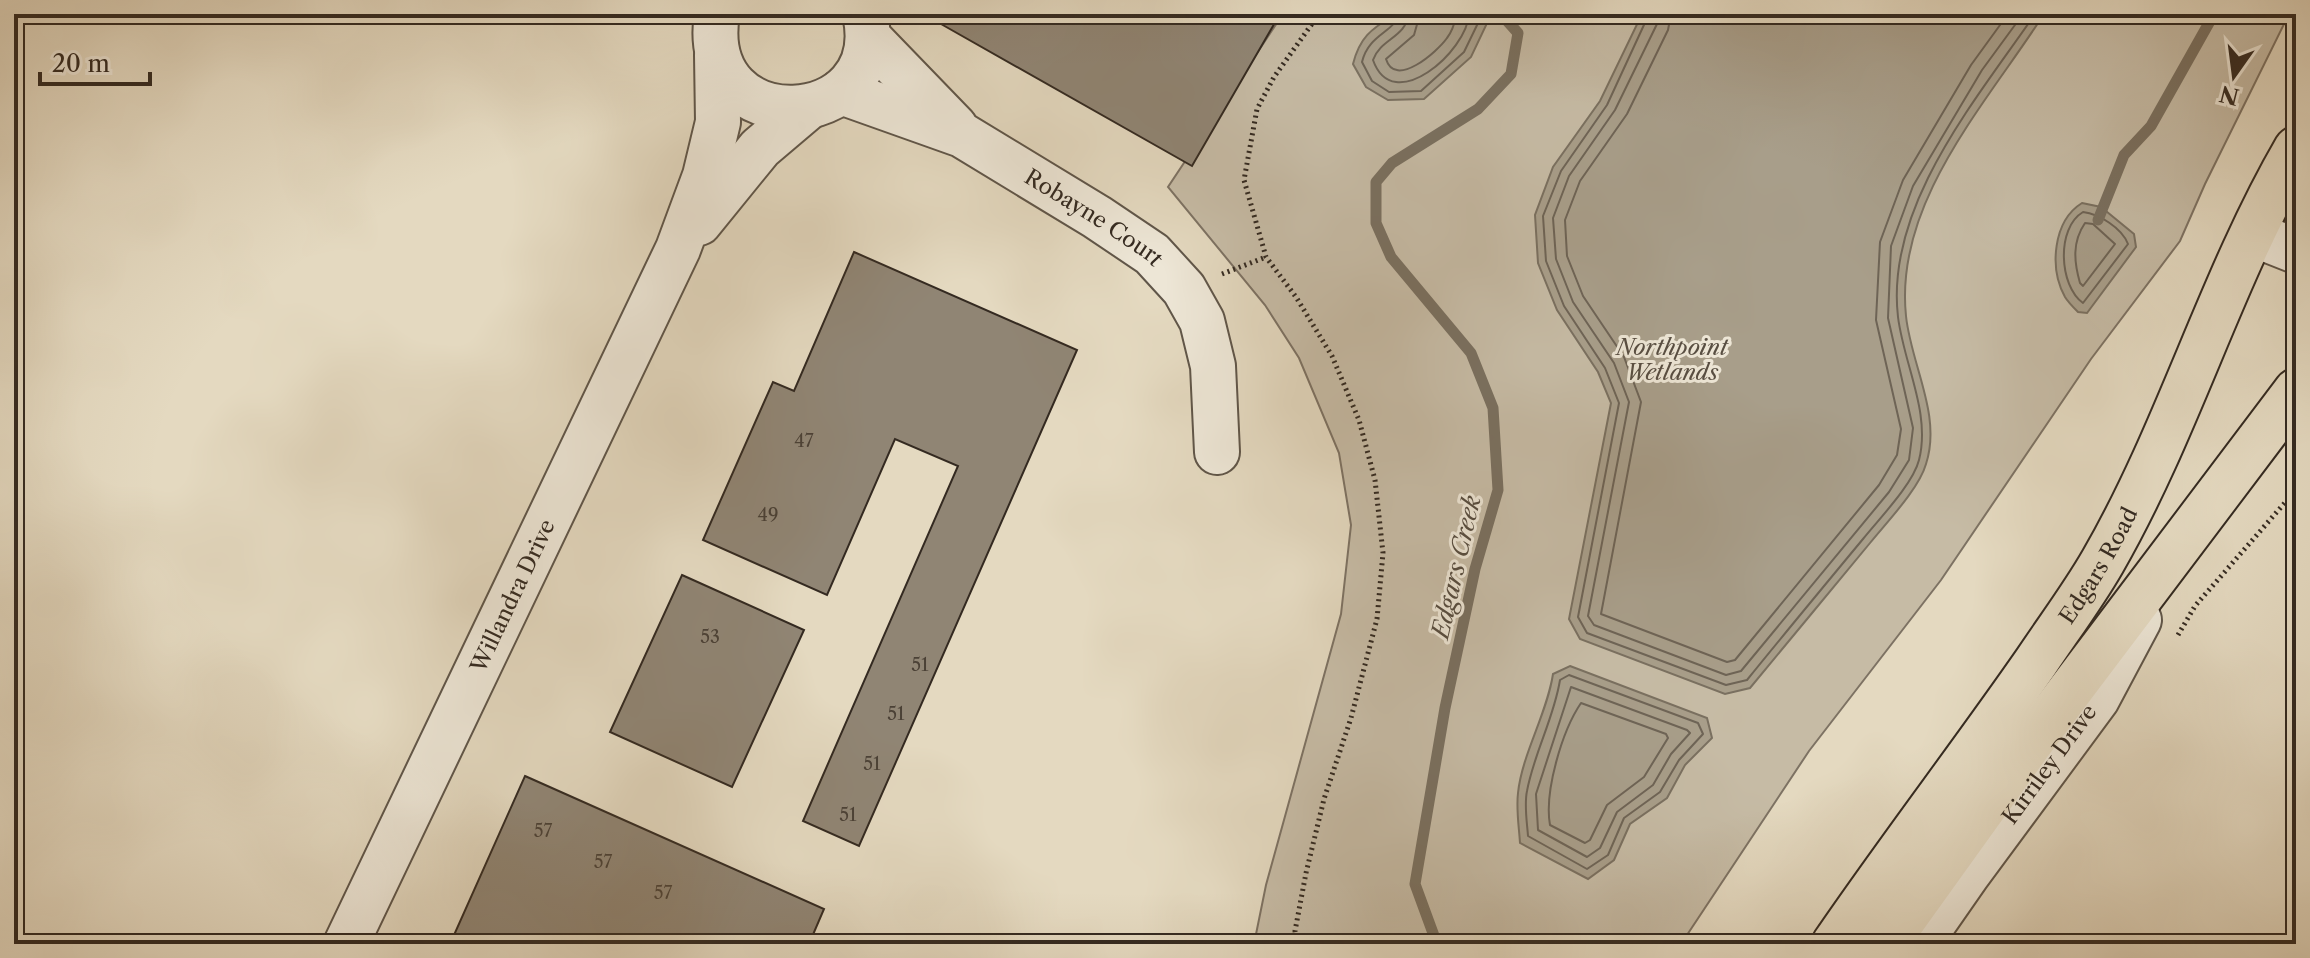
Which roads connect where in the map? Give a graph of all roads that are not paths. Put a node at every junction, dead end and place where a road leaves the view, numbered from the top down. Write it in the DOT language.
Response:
graph roads {
  1 [pos="866,25"];
  2 [pos="717,35"];
  3 [pos="824,100"];
  4 [pos="962,135"];
  5 [pos="2289,175"];
  6 [pos="2253,234"];
  7 [pos="678,249"];
  8 [pos="2296,251"];
  9 [pos="2296,391"];
  10 [pos="1217,452"];
  11 [pos="2159,574"];
  12 [pos="346,944"];
  13 [pos="1834,944"];
  14 [pos="1886,944"];
  15 [pos="1919,944"];
  1 -- 3 [label="street, Willandra Drive"];
  1 -- 4 [label="street"];
  2 -- 3 [label="street, Robayne Court"];
  2 -- 7 [label="street, Willandra Drive"];
  3 -- 4 [label="street, Robayne Court"];
  3 -- 7 [label="street, Willandra Drive"];
  4 -- 10 [label="street, Robayne Court"];
  5 -- 6 [label="main road, Edgars Road"];
  6 -- 8 [label="street"];
  6 -- 13 [label="main road, Edgars Road"];
  7 -- 12 [label="street, Willandra Drive"];
  9 -- 11 [label="main road"];
  11 -- 14 [label="main road"];
  11 -- 15 [label="street, Kirriley Drive"];
}
